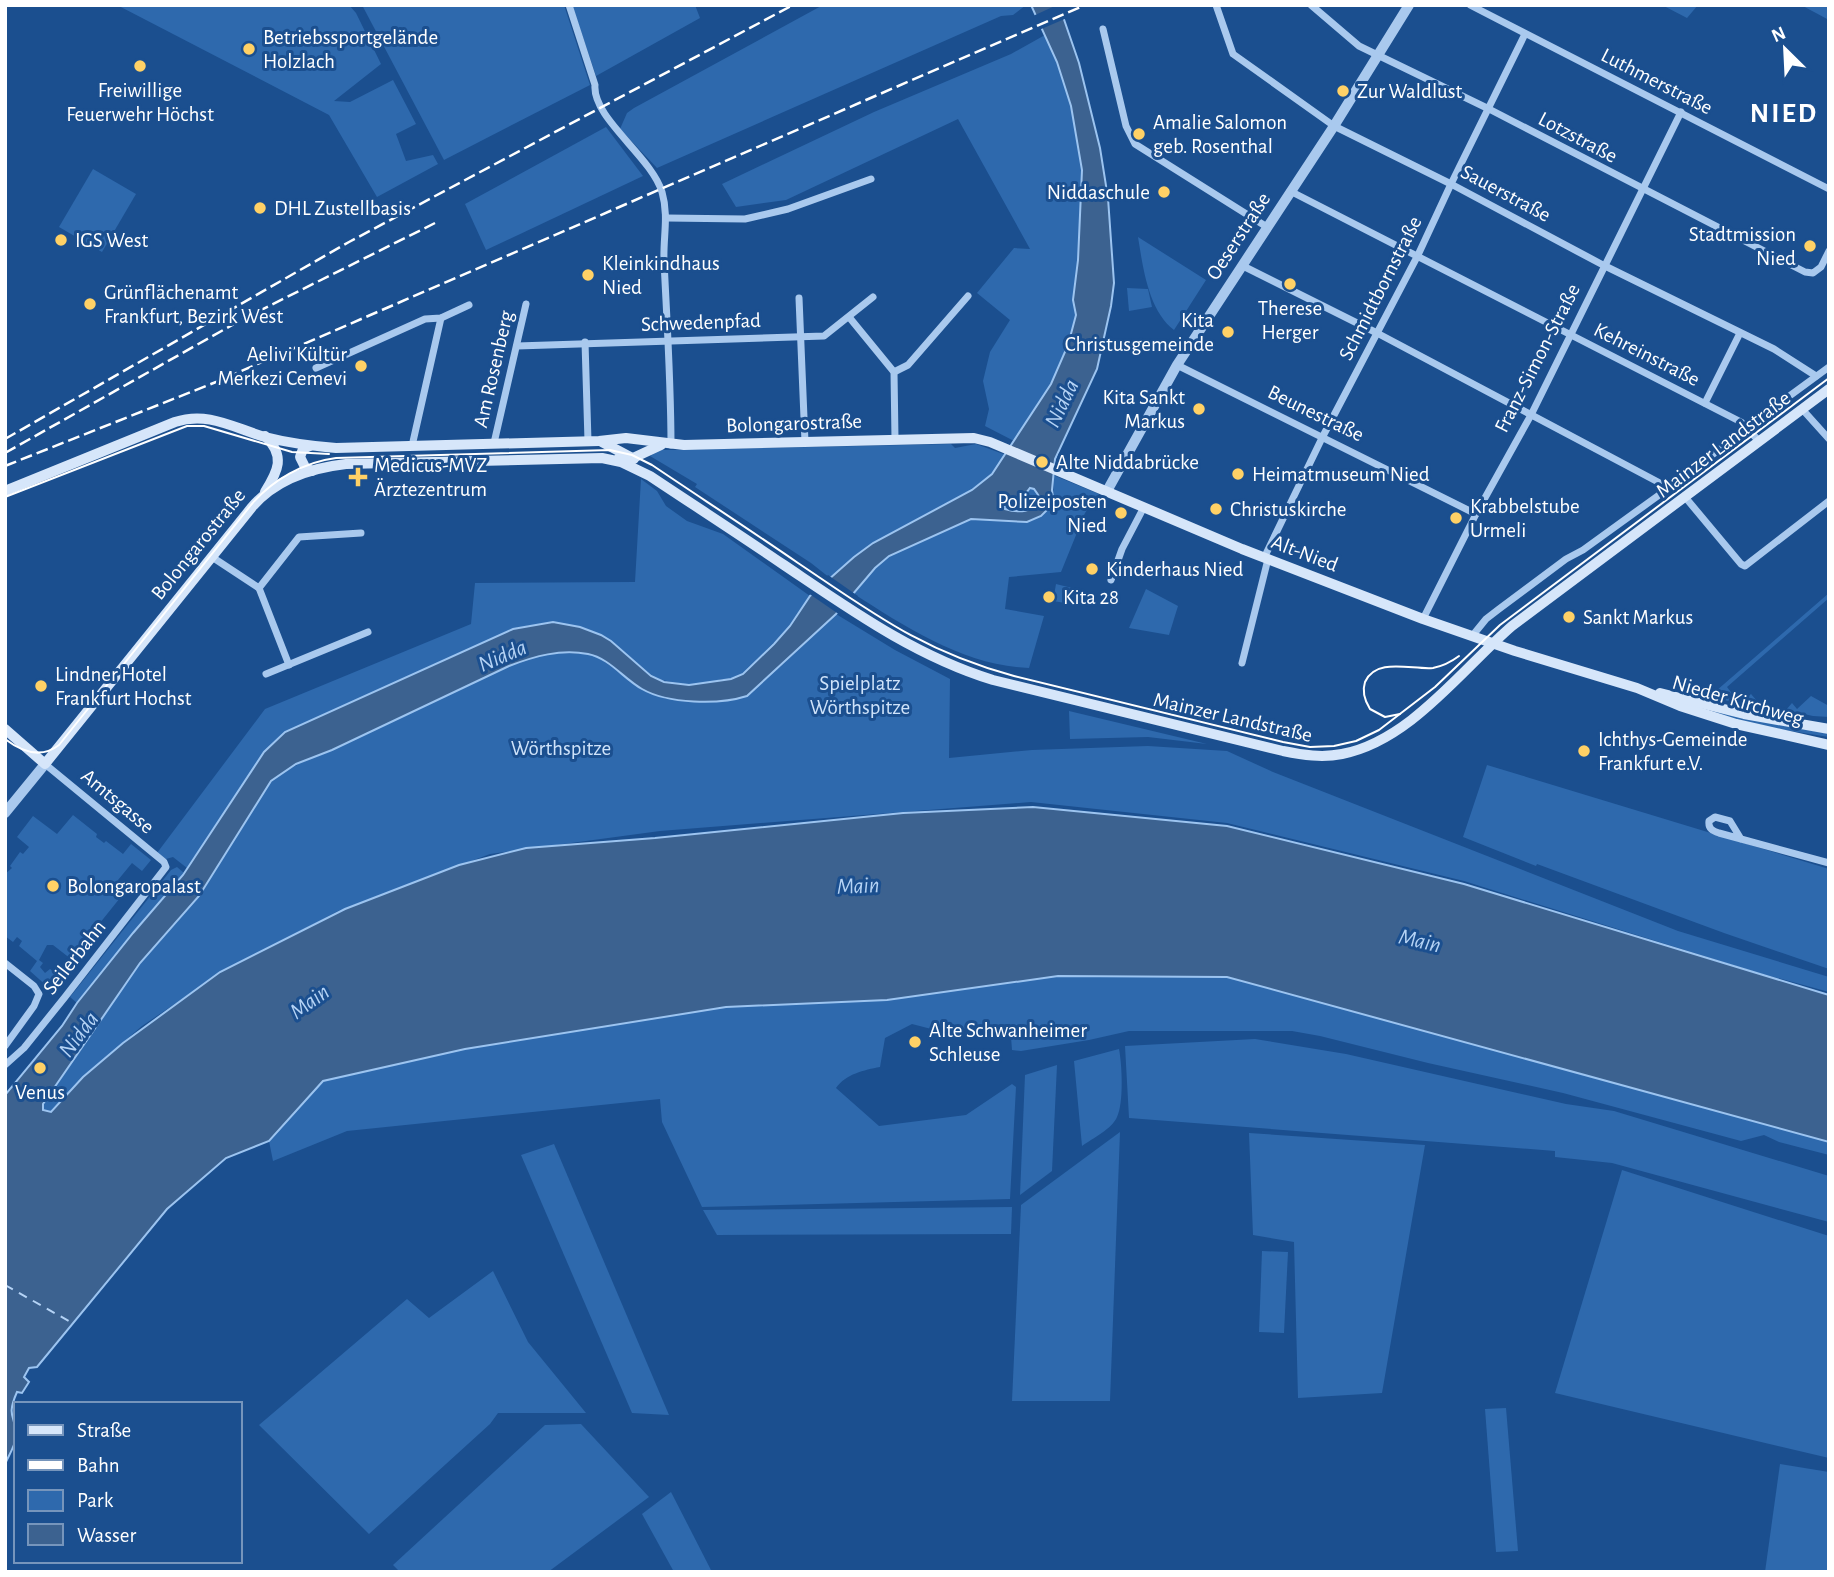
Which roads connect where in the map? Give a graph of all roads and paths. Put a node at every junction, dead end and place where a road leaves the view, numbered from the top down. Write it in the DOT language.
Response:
graph roads {
  1 [pos="569,5"];
  2 [pos="1216,5"];
  3 [pos="1311,5"];
  4 [pos="1409,5"];
  5 [pos="1470,5"];
  6 [pos="1103,29"];
  7 [pos="1525,34"];
  8 [pos="1378,55"];
  9 [pos="1489,109"];
  10 [pos="1681,112"];
  11 [pos="1334,126"];
  12 [pos="871,179"];
  13 [pos="1451,184"];
  14 [pos="1642,189"];
  15 [pos="1829,189"];
  16 [pos="1290,191"];
  17 [pos="667,218"];
  18 [pos="1268,227"];
  19 [pos="1829,251"];
  20 [pos="1418,255"];
  21 [pos="1604,265"];
  22 [pos="1243,266"];
  23 [pos="968,296"];
  24 [pos="873,297"];
  25 [pos="799,298"];
  26 [pos="526,304"];
  27 [pos="468,305"];
  28 [pos="849,317"];
  29 [pos="441,318"];
  30 [pos="1377,333"];
  31 [pos="1740,333"];
  32 [pos="1569,334"];
  33 [pos="801,337"];
  34 [pos="585,342"];
  35 [pos="667,342"];
  36 [pos="517,346"];
  37 [pos="1177,365"];
  38 [pos="1829,367"];
  39 [pos="316,368"];
  40 [pos="894,372"];
  41 [pos="1816,376"];
  42 [pos="1829,389"];
  43 [pos="1705,403"];
  44 [pos="1802,409"];
  45 [pos="1531,415"];
  46 [pos="1745,425"];
  47 [pos="265,436"];
  48 [pos="1324,436"];
  49 [pos="895,439"];
  50 [pos="1829,439"];
  51 [pos="593,441"];
  52 [pos="1759,441"];
  53 [pos="805,442"];
  54 [pos="494,443"];
  55 [pos="668,445"];
  56 [pos="310,446"];
  57 [pos="412,446"];
  58 [pos="644,447"];
  59 [pos="602,458"];
  60 [pos="633,458"];
  61 [pos="312,471"];
  62 [pos="650,476"];
  63 [pos="1103,489"];
  64 [pos="1666,490"];
  65 [pos="5,491"];
  66 [pos="263,495"];
  67 [pos="1685,497"];
  68 [pos="1829,501"];
  69 [pos="1144,507"];
  70 [pos="1476,513"];
  71 [pos="361,533"];
  72 [pos="212,557"];
  73 [pos="1266,559"];
  74 [pos="1111,580"];
  75 [pos="259,588"];
  76 [pos="1423,618"];
  77 [pos="368,632"];
  78 [pos="1473,635"];
  79 [pos="1492,643"];
  80 [pos="1242,663"];
  81 [pos="289,665"];
  82 [pos="266,674"];
  83 [pos="1637,688"];
  84 [pos="5,729"];
  85 [pos="1829,729"];
  86 [pos="1829,746"];
  87 [pos="46,764"];
  88 [pos="5,813"];
  89 [pos="1741,839"];
  90 [pos="1829,863"];
  91 [pos="166,867"];
  92 [pos="5,963"];
  93 [pos="5,1046"];
  94 [pos="5,1065"];
  1 -- 17 [label="street"];
  2 -- 11 [label="street, Sauerstraße"];
  3 -- 8 [label="street, Lotzstraße"];
  4 -- 8 [label="street, Oeserstraße"];
  5 -- 7 [label="street, Luthmerstraße"];
  6 -- 18 [label="street"];
  7 -- 9 [label="street, Schmidtbornstraße"];
  7 -- 10 [label="street, Luthmerstraße"];
  8 -- 9 [label="street, Lotzstraße"];
  8 -- 11 [label="street, Oeserstraße"];
  9 -- 13 [label="street, Schmidtbornstraße"];
  9 -- 14 [label="street, Lotzstraße"];
  10 -- 14 [label="street, Franz-Simon-Straße"];
  10 -- 15 [label="street, Luthmerstraße"];
  11 -- 13 [label="street, Sauerstraße"];
  11 -- 16 [label="street, Oeserstraße"];
  12 -- 17 [label="street"];
  13 -- 20 [label="street, Schmidtbornstraße"];
  13 -- 21 [label="street, Sauerstraße"];
  14 -- 19 [label="street, Lotzstraße"];
  14 -- 21 [label="street, Franz-Simon-Straße"];
  16 -- 18 [label="street, Oeserstraße"];
  16 -- 20 [label="street, Kehreinstraße"];
  17 -- 35 [label="street"];
  18 -- 22 [label="street, Oeserstraße"];
  20 -- 30 [label="street, Schmidtbornstraße"];
  20 -- 32 [label="street, Kehreinstraße"];
  21 -- 31 [label="street, Sauerstraße"];
  21 -- 32 [label="street, Franz-Simon-Straße"];
  22 -- 30 [label="street"];
  22 -- 37 [label="street, Oeserstraße"];
  23 -- 40 [label="street"];
  24 -- 28 [label="street, Schwedenpfad"];
  25 -- 33 [label="street"];
  26 -- 36 [label="street, Am Rosenberg"];
  27 -- 29 [label="street"];
  28 -- 33 [label="street, Schwedenpfad"];
  28 -- 40 [label="street"];
  29 -- 39 [label="street"];
  29 -- 57 [label="street"];
  30 -- 45 [label="street"];
  30 -- 48 [label="street, Schmidtbornstraße"];
  31 -- 41 [label="street, Sauerstraße"];
  31 -- 43 [label="street"];
  32 -- 43 [label="street, Kehreinstraße"];
  32 -- 45 [label="street, Franz-Simon-Straße"];
  33 -- 35 [label="street, Schwedenpfad"];
  33 -- 53 [label="street"];
  34 -- 35 [label="street, Schwedenpfad"];
  34 -- 36 [label="street, Schwedenpfad"];
  34 -- 51 [label="street"];
  35 -- 55 [label="street"];
  36 -- 54 [label="street, Am Rosenberg"];
  37 -- 48 [label="street, Beunestraße"];
  37 -- 63 [label="street, Oeserstraße"];
  38 -- 41 [label="street, Mainzer Landstraße"];
  40 -- 49 [label="street"];
  41 -- 46 [label="street, Mainzer Landstraße"];
  42 -- 44 [label="main road, Mainzer Landstraße"];
  43 -- 46 [label="street, Kehreinstraße"];
  44 -- 50 [label="street"];
  44 -- 52 [label="main road, Mainzer Landstraße"];
  45 -- 64 [label="street"];
  45 -- 70 [label="street, Franz-Simon-Straße"];
  46 -- 52 [label="street, Kehreinstraße"];
  46 -- 64 [label="street, Mainzer Landstraße"];
  47 -- 56 [label="main road"];
  47 -- 65 [label="main road"];
  47 -- 66 [label="main road"];
  48 -- 70 [label="street, Beunestraße"];
  48 -- 73 [label="street, Schmidtbornstraße"];
  49 -- 53 [label="main road, Bolongarostraße"];
  49 -- 63 [label="main road, Bolongarostraße"];
  51 -- 54 [label="main road"];
  51 -- 58 [label="main road"];
  51 -- 60 [label="main road"];
  52 -- 67 [label="main road, Mainzer Landstraße"];
  53 -- 55 [label="main road, Bolongarostraße"];
  54 -- 57 [label="main road"];
  55 -- 58 [label="main road"];
  56 -- 57 [label="main road"];
  56 -- 61 [label="main road"];
  58 -- 60 [label="main road"];
  59 -- 60 [label="main road"];
  59 -- 61 [label="main road, Bolongarostraße"];
  59 -- 62 [label="main road, Bolongarostraße"];
  60 -- 62 [label="main road"];
  61 -- 66 [label="main road, Bolongarostraße"];
  62 -- 79 [label="main road, Mainzer Landstraße"];
  63 -- 69 [label="main road, Alt-Nied"];
  64 -- 78 [label="street, Mainzer Landstraße"];
  66 -- 72 [label="main road, Bolongarostraße"];
  67 -- 68 [label="street"];
  67 -- 79 [label="main road, Mainzer Landstraße"];
  69 -- 73 [label="main road, Alt-Nied"];
  69 -- 74 [label="street"];
  70 -- 76 [label="street, Franz-Simon-Straße"];
  71 -- 75 [label="street"];
  72 -- 75 [label="street"];
  72 -- 87 [label="main road, Bolongarostraße"];
  73 -- 76 [label="main road, Alt-Nied"];
  73 -- 80 [label="street, Schmidtbornstraße"];
  75 -- 81 [label="street"];
  76 -- 78 [label="main road, Alt-Nied"];
  77 -- 81 [label="street"];
  78 -- 79 [label="main road, Alt-Nied"];
  79 -- 83 [label="main road, Nieder Kirchweg"];
  81 -- 82 [label="street"];
  83 -- 85 [label="main road, Nieder Kirchweg"];
  83 -- 86 [label="main road, Nieder Kirchweg"];
  84 -- 87 [label="main road"];
  87 -- 88 [label="street, Bolongarostraße"];
  87 -- 91 [label="street, Amtsgasse"];
  89 -- 90 [label="street"];
  91 -- 94 [label="street, Seilerbahn"];
  92 -- 93 [label="street"];
}
